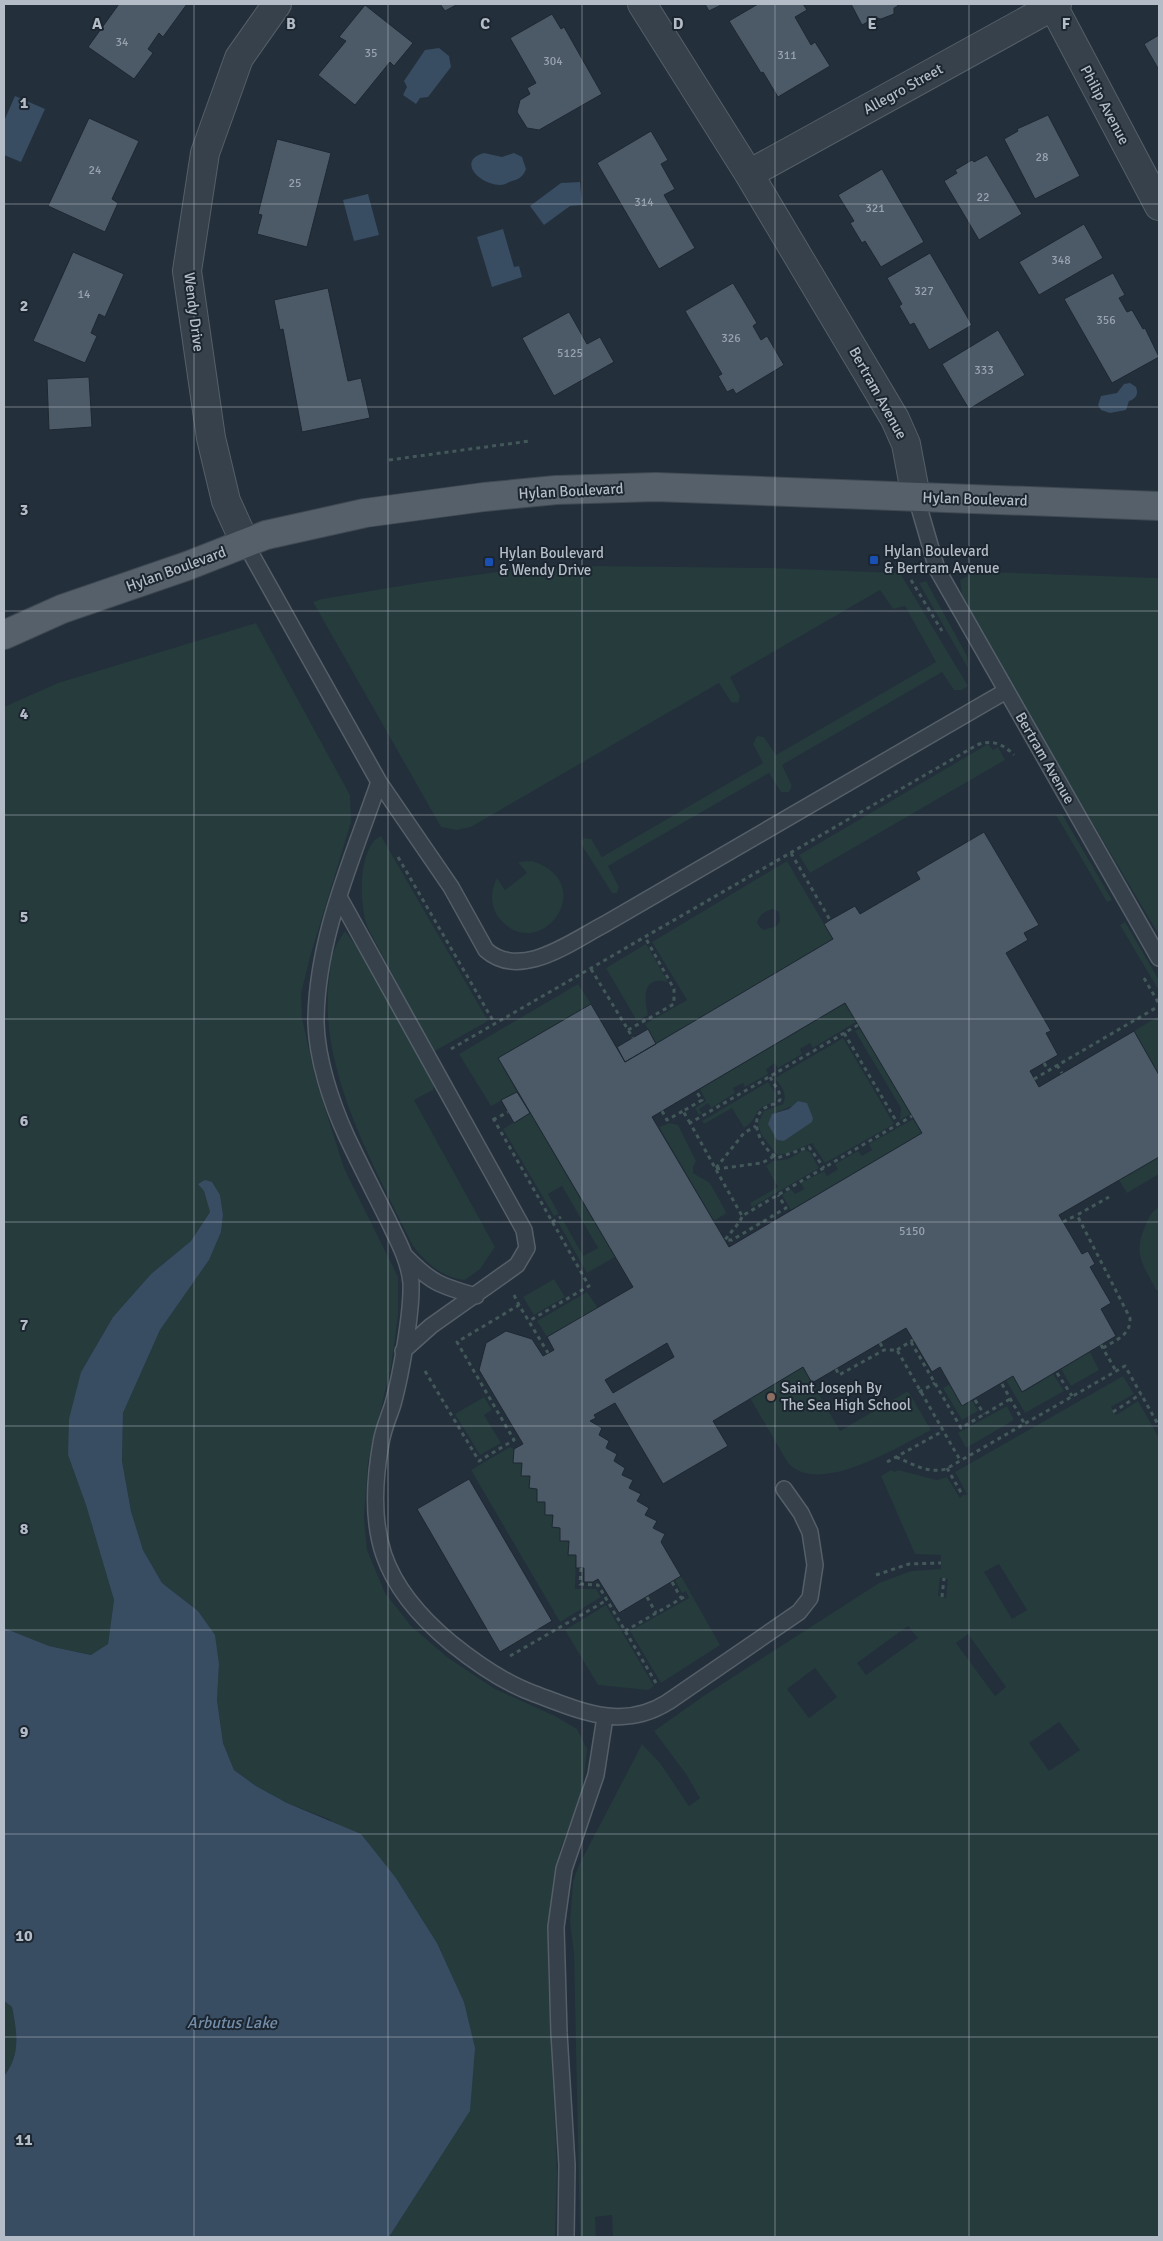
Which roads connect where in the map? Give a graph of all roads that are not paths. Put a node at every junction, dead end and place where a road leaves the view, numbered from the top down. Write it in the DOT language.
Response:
graph roads {
  1 [pos="278,4"];
  2 [pos="642,4"];
  3 [pos="1054,5"];
  4 [pos="749,174"];
  5 [pos="1159,206"];
  6 [pos="916,497"];
  7 [pos="1159,506"];
  8 [pos="245,543"];
  9 [pos="4,634"];
  10 [pos="1006,691"];
  11 [pos="379,782"];
  12 [pos="339,897"];
  13 [pos="1159,958"];
  14 [pos="405,1256"];
  15 [pos="476,1296"];
  16 [pos="402,1351"];
  17 [pos="784,1489"];
  18 [pos="605,1717"];
  19 [pos="566,2237"];
  1 -- 8 [label="street, Wendy Drive"];
  2 -- 4 [label="street, Bertram Avenue"];
  3 -- 4 [label="street, Allegro Street"];
  3 -- 5 [label="street, Philip Avenue"];
  4 -- 6 [label="street, Bertram Avenue"];
  6 -- 7 [label="main road, Hylan Boulevard"];
  6 -- 8 [label="main road, Hylan Boulevard"];
  6 -- 10 [label="lane, Bertram Avenue"];
  8 -- 9 [label="main road, Hylan Boulevard"];
  8 -- 11 [label="lane"];
  10 -- 11 [label="lane"];
  10 -- 13 [label="lane, Bertram Avenue"];
  11 -- 12 [label="lane"];
  12 -- 14 [label="lane"];
  12 -- 15 [label="lane"];
  14 -- 15 [label="lane"];
  14 -- 16 [label="lane"];
  15 -- 16 [label="lane"];
  16 -- 18 [label="lane"];
  17 -- 18 [label="lane"];
  18 -- 19 [label="lane"];
}
